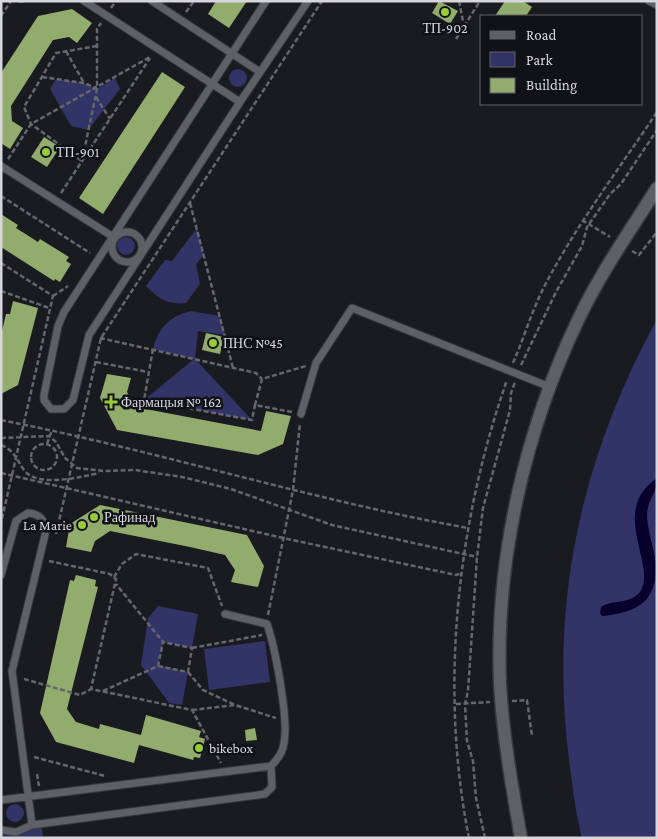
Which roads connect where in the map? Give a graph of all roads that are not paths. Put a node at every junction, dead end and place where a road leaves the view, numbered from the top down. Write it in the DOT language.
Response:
graph roads {
  1 [pos="84,1"];
  2 [pos="152,1"];
  3 [pos="266,1"];
  4 [pos="308,1"];
  5 [pos="649,1"];
  6 [pos="657,6"];
  7 [pos="231,54"];
  8 [pos="260,72"];
  9 [pos="212,84"];
  10 [pos="240,102"];
  11 [pos="2,167"];
  12 [pos="657,188"];
  13 [pos="114,238"];
  14 [pos="140,255"];
  15 [pos="550,387"];
  16 [pos="301,414"];
  17 [pos="1,575"];
  18 [pos="225,614"];
  19 [pos="271,766"];
  20 [pos="28,797"];
  21 [pos="1,800"];
  22 [pos="32,825"];
  23 [pos="1,830"];
  24 [pos="522,838"];
  1 -- 9 [label="lane"];
  2 -- 7 [label="lane"];
  3 -- 7 [label="lane"];
  4 -- 8 [label="lane"];
  5 -- 6 [label="lane"];
  7 -- 8 [label="lane"];
  7 -- 9 [label="lane"];
  8 -- 10 [label="lane"];
  9 -- 10 [label="lane"];
  9 -- 13 [label="lane"];
  10 -- 14 [label="lane"];
  11 -- 13 [label="lane"];
  12 -- 15 [label="street"];
  13 -- 14 [label="lane"];
  13 -- 14 [label="lane"];
  13 -- 14 [label="lane"];
  15 -- 16 [label="lane"];
  15 -- 24 [label="street"];
  17 -- 20 [label="lane"];
  18 -- 19 [label="lane"];
  19 -- 20 [label="lane"];
  19 -- 22 [label="lane"];
  20 -- 21 [label="lane"];
  20 -- 22 [label="lane"];
  22 -- 23 [label="lane"];
}
